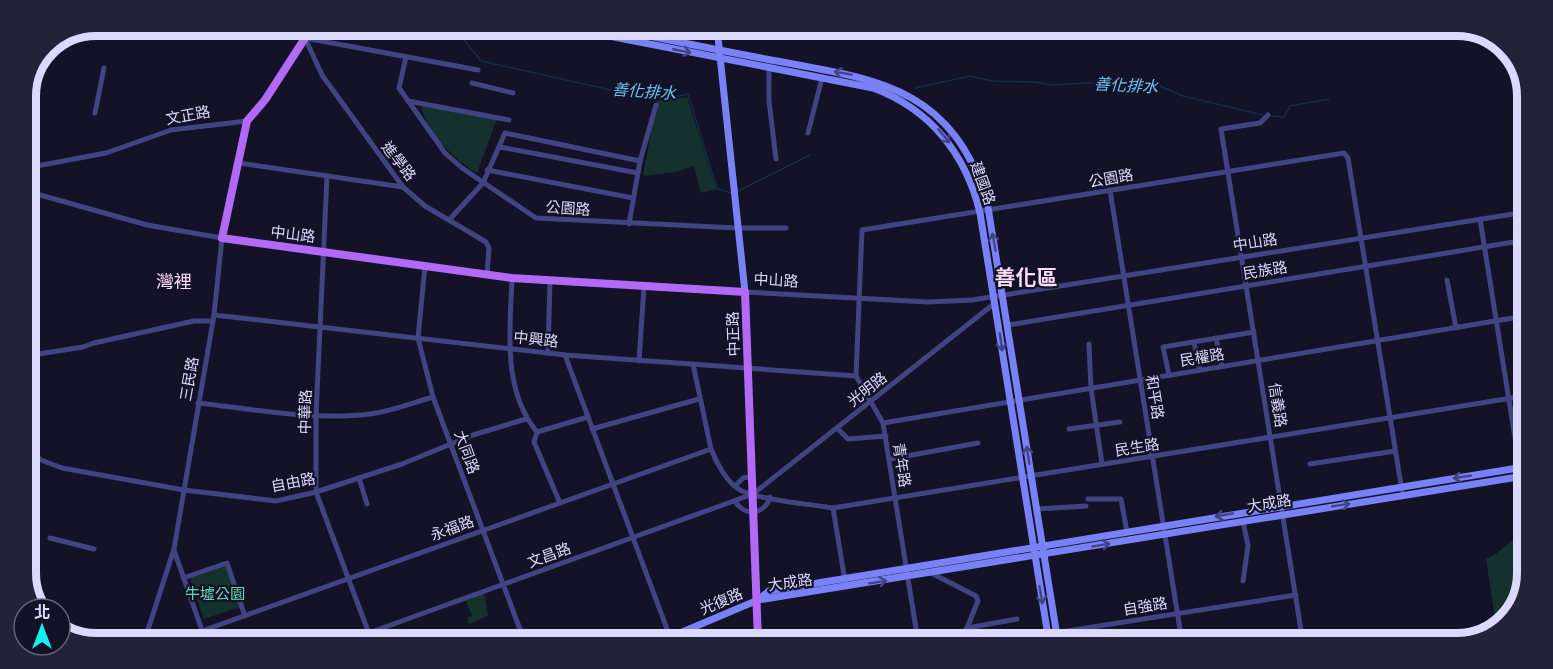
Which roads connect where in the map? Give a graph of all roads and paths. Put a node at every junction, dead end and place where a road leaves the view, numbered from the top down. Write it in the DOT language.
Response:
graph roads {
  1 [pos="607,36"];
  2 [pos="648,36"];
  3 [pos="718,36"];
  4 [pos="305,38"];
  5 [pos="719,51"];
  6 [pos="406,57"];
  7 [pos="720,59"];
  8 [pos="104,68"];
  9 [pos="769,68"];
  10 [pos="478,70"];
  11 [pos="822,78"];
  12 [pos="472,83"];
  13 [pos="513,93"];
  14 [pos="408,100"];
  15 [pos="656,105"];
  16 [pos="95,113"];
  17 [pos="1268,115"];
  18 [pos="509,120"];
  19 [pos="247,121"];
  20 [pos="808,133"];
  21 [pos="500,147"];
  22 [pos="776,159"];
  23 [pos="640,161"];
  24 [pos="239,163"];
  25 [pos="36,166"];
  26 [pos="487,170"];
  27 [pos="1228,171"];
  28 [pos="638,173"];
  29 [pos="327,176"];
  30 [pos="483,183"];
  31 [pos="403,187"];
  32 [pos="1110,190"];
  33 [pos="36,194"];
  34 [pos="633,198"];
  35 [pos="984,212"];
  36 [pos="1517,213"];
  37 [pos="1480,219"];
  38 [pos="449,220"];
  39 [pos="628,224"];
  40 [pos="737,228"];
  41 [pos="786,228"];
  42 [pos="222,238"];
  43 [pos="1361,238"];
  44 [pos="1517,241"];
  45 [pos="1485,246"];
  46 [pos="324,251"];
  47 [pos="1242,257"];
  48 [pos="425,266"];
  49 [pos="1365,266"];
  50 [pos="487,275"];
  51 [pos="1124,276"];
  52 [pos="512,278"];
  53 [pos="1447,280"];
  54 [pos="550,281"];
  55 [pos="1246,285"];
  56 [pos="644,286"];
  57 [pos="745,292"];
  58 [pos="1003,295"];
  59 [pos="860,298"];
  60 [pos="994,300"];
  61 [pos="1128,305"];
  62 [pos="1517,317"];
  63 [pos="213,318"];
  64 [pos="1497,321"];
  65 [pos="1008,325"];
  66 [pos="320,327"];
  67 [pos="1456,328"];
  68 [pos="1254,332"];
  69 [pos="418,338"];
  70 [pos="1216,338"];
  71 [pos="1378,341"];
  72 [pos="1194,342"];
  73 [pos="1089,344"];
  74 [pos="508,348"];
  75 [pos="548,353"];
  76 [pos="36,354"];
  77 [pos="565,355"];
  78 [pos="1259,360"];
  79 [pos="639,361"];
  80 [pos="693,364"];
  81 [pos="1222,366"];
  82 [pos="748,368"];
  83 [pos="1200,370"];
  84 [pos="1169,375"];
  85 [pos="856,376"];
  86 [pos="1140,380"];
  87 [pos="1091,388"];
  88 [pos="433,397"];
  89 [pos="1517,397"];
  90 [pos="1509,398"];
  91 [pos="699,399"];
  92 [pos="1020,400"];
  93 [pos="871,401"];
  94 [pos="1010,402"];
  95 [pos="198,403"];
  96 [pos="316,415"];
  97 [pos="588,417"];
  98 [pos="1390,418"];
  99 [pos="526,419"];
  100 [pos="1120,422"];
  101 [pos="883,423"];
  102 [pos="1096,425"];
  103 [pos="837,428"];
  104 [pos="592,429"];
  105 [pos="1068,429"];
  106 [pos="1514,431"];
  107 [pos="1517,431"];
  108 [pos="537,432"];
  109 [pos="886,435"];
  110 [pos="1271,437"];
  111 [pos="978,443"];
  112 [pos="1517,444"];
  113 [pos="452,445"];
  114 [pos="711,449"];
  115 [pos="1395,451"];
  116 [pos="36,456"];
  117 [pos="1153,456"];
  118 [pos="890,459"];
  119 [pos="1102,464"];
  120 [pos="1310,464"];
  121 [pos="1517,468"];
  122 [pos="753,476"];
  123 [pos="1032,476"];
  124 [pos="1022,477"];
  125 [pos="1517,477"];
  126 [pos="359,478"];
  127 [pos="613,484"];
  128 [pos="735,486"];
  129 [pos="1401,486"];
  130 [pos="184,490"];
  131 [pos="316,492"];
  132 [pos="753,494"];
  133 [pos="1403,495"];
  134 [pos="770,497"];
  135 [pos="896,498"];
  136 [pos="1088,499"];
  137 [pos="735,501"];
  138 [pos="560,503"];
  139 [pos="367,504"];
  140 [pos="1086,506"];
  141 [pos="1282,506"];
  142 [pos="832,508"];
  143 [pos="1037,509"];
  144 [pos="754,512"];
  145 [pos="1284,514"];
  146 [pos="1243,521"];
  147 [pos="1164,530"];
  148 [pos="482,531"];
  149 [pos="1127,532"];
  150 [pos="50,538"];
  151 [pos="633,538"];
  152 [pos="1042,546"];
  153 [pos="1033,548"];
  154 [pos="94,549"];
  155 [pos="174,549"];
  156 [pos="1044,555"];
  157 [pos="1034,556"];
  158 [pos="907,573"];
  159 [pos="931,573"];
  160 [pos="183,578"];
  161 [pos="348,578"];
  162 [pos="1243,581"];
  163 [pos="845,583"];
  164 [pos="503,585"];
  165 [pos="1296,595"];
  166 [pos="758,600"];
  167 [pos="1178,614"];
  168 [pos="245,616"];
  169 [pos="1017,619"];
  170 [pos="967,628"];
  171 [pos="202,631"];
  172 [pos="147,633"];
  173 [pos="369,633"];
  174 [pos="378,633"];
  175 [pos="521,633"];
  176 [pos="669,633"];
  177 [pos="680,633"];
  178 [pos="758,633"];
  179 [pos="917,633"];
  180 [pos="963,633"];
  181 [pos="1047,633"];
  182 [pos="1056,633"];
  183 [pos="1181,633"];
  184 [pos="1302,633"];
  1 -- 7 [label="street, 建國路, one-way"];
  2 -- 5 [label="street, 建國路"];
  3 -- 5 [label="street, 中正路"];
  4 -- 6 [label="street"];
  4 -- 19 [label="main road"];
  4 -- 31 [label="street, 進學路"];
  5 -- 7 [label="street, 中正路"];
  35 -- 5 [label="street, 建國路, one-way"];
  6 -- 10 [label="street"];
  6 -- 14 [label="street, 公園路"];
  7 -- 9 [label="street, 建國路"];
  7 -- 40 [label="street, 中正路"];
  8 -- 16 [label="street"];
  9 -- 11 [label="street, 建國路"];
  9 -- 22 [label="street"];
  11 -- 20 [label="street"];
  11 -- 35 [label="street, 建國路, one-way"];
  12 -- 13 [label="street"];
  14 -- 18 [label="street"];
  14 -- 30 [label="street, 公園路"];
  15 -- 23 [label="street"];
  17 -- 27 [label="street, 信義路"];
  19 -- 24 [label="main road, 三民路"];
  19 -- 25 [label="street, 文正路"];
  21 -- 23 [label="street"];
  21 -- 26 [label="street"];
  21 -- 28 [label="street"];
  23 -- 28 [label="street"];
  24 -- 29 [label="street"];
  24 -- 42 [label="main road, 三民路"];
  26 -- 30 [label="street"];
  26 -- 34 [label="street"];
  27 -- 32 [label="street, 公園路"];
  27 -- 43 [label="street, 公園路"];
  27 -- 47 [label="street, 信義路"];
  28 -- 34 [label="street"];
  29 -- 31 [label="street"];
  29 -- 46 [label="street, 中華路"];
  30 -- 38 [label="street"];
  30 -- 39 [label="street, 公園路"];
  31 -- 38 [label="street, 進學路"];
  32 -- 35 [label="street, 公園路"];
  32 -- 51 [label="street, 和平路"];
  33 -- 42 [label="street, 中山路"];
  34 -- 39 [label="street"];
  58 -- 35 [label="street, 建國路, one-way"];
  35 -- 59 [label="street, 公園路"];
  35 -- 60 [label="street, 建國路"];
  36 -- 37 [label="street, 中山路"];
  37 -- 43 [label="street, 中山路"];
  37 -- 45 [label="street"];
  38 -- 50 [label="street, 進學路"];
  39 -- 40 [label="street, 公園路"];
  40 -- 41 [label="street, 公園路"];
  40 -- 57 [label="street, 中正路"];
  42 -- 46 [label="main road, 中山路"];
  42 -- 63 [label="street, 三民路"];
  43 -- 47 [label="street, 中山路"];
  43 -- 49 [label="street"];
  44 -- 45 [label="street, 民族路"];
  45 -- 49 [label="street, 民族路"];
  45 -- 64 [label="street"];
  46 -- 48 [label="main road, 中山路"];
  46 -- 66 [label="street, 中華路"];
  47 -- 51 [label="street, 中山路"];
  47 -- 55 [label="street, 信義路"];
  48 -- 50 [label="main road, 中山路"];
  48 -- 69 [label="street, 大同路"];
  49 -- 55 [label="street, 民族路"];
  49 -- 71 [label="street"];
  50 -- 52 [label="main road, 中山路"];
  51 -- 58 [label="street, 中山路"];
  51 -- 61 [label="street, 和平路"];
  52 -- 54 [label="main road, 中山路"];
  52 -- 74 [label="street"];
  53 -- 67 [label="street"];
  54 -- 56 [label="main road, 中山路"];
  54 -- 75 [label="street"];
  55 -- 61 [label="street, 民族路"];
  55 -- 68 [label="street, 信義路"];
  56 -- 57 [label="main road, 中山路"];
  56 -- 79 [label="street"];
  57 -- 59 [label="street, 中山路"];
  57 -- 82 [label="main road, 中正路"];
  58 -- 60 [label="street, 中山路"];
  58 -- 65 [label="street, 建國路"];
  59 -- 60 [label="street, 中山路"];
  59 -- 85 [label="street"];
  60 -- 93 [label="street, 光明路"];
  60 -- 94 [label="street, 建國路, one-way"];
  61 -- 65 [label="street, 民族路"];
  61 -- 86 [label="street, 和平路"];
  62 -- 64 [label="street, 民權路"];
  63 -- 66 [label="street, 中興路"];
  63 -- 76 [label="street, 中興路"];
  63 -- 95 [label="street, 三民路"];
  64 -- 67 [label="street, 民權路"];
  64 -- 90 [label="street"];
  65 -- 92 [label="street, 建國路"];
  66 -- 69 [label="street, 中興路"];
  66 -- 96 [label="street, 中華路"];
  67 -- 71 [label="street, 民權路"];
  68 -- 70 [label="street"];
  68 -- 78 [label="street, 信義路"];
  69 -- 74 [label="street, 中興路"];
  69 -- 88 [label="street, 大同路"];
  70 -- 72 [label="street"];
  70 -- 81 [label="street"];
  71 -- 78 [label="street, 民權路"];
  71 -- 98 [label="street"];
  72 -- 83 [label="street"];
  72 -- 84 [label="street"];
  73 -- 87 [label="street"];
  74 -- 75 [label="street, 中興路"];
  74 -- 99 [label="street"];
  75 -- 77 [label="street, 中興路"];
  77 -- 79 [label="street, 中興路"];
  77 -- 97 [label="street"];
  78 -- 81 [label="street, 民權路"];
  78 -- 110 [label="street, 信義路"];
  79 -- 80 [label="street, 中興路"];
  80 -- 82 [label="street, 中興路"];
  80 -- 91 [label="street"];
  81 -- 83 [label="street, 民權路"];
  82 -- 85 [label="street, 中興路"];
  82 -- 122 [label="main road, 中正路"];
  83 -- 84 [label="street, 民權路"];
  84 -- 86 [label="street, 民權路"];
  85 -- 93 [label="street, 青年路"];
  86 -- 87 [label="street, 民權路"];
  86 -- 117 [label="street, 和平路"];
  87 -- 92 [label="street, 民權路"];
  87 -- 102 [label="street"];
  88 -- 96 [label="street"];
  88 -- 113 [label="street, 大同路"];
  89 -- 90 [label="street, 民生路"];
  90 -- 98 [label="street, 民生路"];
  90 -- 106 [label="street"];
  91 -- 104 [label="street"];
  91 -- 114 [label="street"];
  92 -- 94 [label="street, 民權路"];
  123 -- 92 [label="street, 建國路, one-way"];
  93 -- 101 [label="street, 青年路"];
  93 -- 103 [label="street, 光明路"];
  94 -- 101 [label="street, 民權路"];
  94 -- 124 [label="street, 建國路"];
  95 -- 96 [label="street"];
  95 -- 130 [label="street, 三民路"];
  96 -- 131 [label="street, 中華路"];
  97 -- 104 [label="street"];
  97 -- 108 [label="street"];
  98 -- 110 [label="street, 民生路"];
  98 -- 115 [label="street"];
  99 -- 108 [label="street"];
  99 -- 113 [label="street, 自由路"];
  100 -- 102 [label="street"];
  101 -- 109 [label="street, 青年路"];
  102 -- 105 [label="street"];
  102 -- 119 [label="street"];
  103 -- 109 [label="street"];
  103 -- 132 [label="street, 光明路"];
  104 -- 127 [label="street"];
  106 -- 107 [label="street"];
  106 -- 112 [label="street"];
  108 -- 138 [label="street"];
  109 -- 118 [label="street, 青年路"];
  110 -- 117 [label="street, 民生路"];
  110 -- 141 [label="street, 信義路"];
  111 -- 118 [label="street"];
  113 -- 126 [label="street, 自由路"];
  113 -- 148 [label="street, 大同路"];
  114 -- 127 [label="street, 永福路"];
  114 -- 128 [label="street"];
  115 -- 120 [label="street"];
  115 -- 129 [label="street"];
  116 -- 130 [label="street, 自由路"];
  117 -- 119 [label="street, 民生路"];
  117 -- 147 [label="street, 和平路"];
  118 -- 135 [label="street, 青年路"];
  119 -- 123 [label="street, 民生路"];
  121 -- 129 [label="street, 大成路, one-way"];
  122 -- 128 [label="street"];
  122 -- 132 [label="main road, 中正路"];
  123 -- 124 [label="street, 民生路"];
  123 -- 143 [label="street, 建國路"];
  124 -- 135 [label="street, 民生路"];
  124 -- 153 [label="street, 建國路"];
  125 -- 133 [label="street, 大成路"];
  126 -- 131 [label="street, 自由路"];
  126 -- 139 [label="street"];
  127 -- 138 [label="street, 永福路"];
  127 -- 151 [label="street"];
  128 -- 132 [label="street, 民生路"];
  129 -- 133 [label="street"];
  129 -- 141 [label="street, 大成路"];
  130 -- 131 [label="street, 自由路"];
  130 -- 155 [label="street, 三民路"];
  131 -- 161 [label="street, 中華路"];
  132 -- 134 [label="street, 民生路"];
  132 -- 137 [label="street, 文昌路"];
  132 -- 144 [label="main road, 中正路"];
  145 -- 133 [label="street, 大成路, one-way"];
  134 -- 142 [label="street, 民生路"];
  134 -- 144 [label="street"];
  135 -- 142 [label="street, 民生路"];
  135 -- 158 [label="street, 青年路"];
  136 -- 149 [label="street"];
  137 -- 144 [label="street"];
  137 -- 151 [label="street, 文昌路"];
  138 -- 148 [label="street, 永福路"];
  140 -- 143 [label="street"];
  141 -- 145 [label="street, 信義路"];
  141 -- 147 [label="street, 大成路, one-way"];
  142 -- 163 [label="street"];
  143 -- 152 [label="street, 建國路"];
  144 -- 166 [label="main road, 中正路"];
  145 -- 146 [label="street, 大成路"];
  145 -- 165 [label="street, 信義路"];
  146 -- 147 [label="street, 大成路"];
  146 -- 162 [label="street"];
  147 -- 149 [label="street, 大成路"];
  156 -- 147 [label="street, 大成路, one-way"];
  147 -- 167 [label="street, 和平路"];
  148 -- 161 [label="street, 永福路"];
  148 -- 164 [label="street, 大同路"];
  149 -- 152 [label="street, 大成路"];
  150 -- 154 [label="street"];
  151 -- 164 [label="street, 文昌路"];
  151 -- 176 [label="street"];
  152 -- 153 [label="street, 大成路"];
  152 -- 156 [label="street, 建國路"];
  153 -- 157 [label="street, 建國路"];
  153 -- 158 [label="street, 大成路"];
  155 -- 160 [label="street"];
  155 -- 172 [label="street, 三民路"];
  156 -- 157 [label="street, 大成路"];
  156 -- 182 [label="street, 建國路"];
  157 -- 159 [label="street, 大成路"];
  157 -- 181 [label="street, 建國路, one-way"];
  158 -- 159 [label="street, 大成路"];
  158 -- 163 [label="street, 大成路"];
  158 -- 179 [label="street, 青年路"];
  159 -- 170 [label="street"];
  160 -- 168 [label="street"];
  160 -- 171 [label="street"];
  161 -- 168 [label="street, 永福路"];
  161 -- 173 [label="street, 中華路"];
  163 -- 166 [label="street, 大成路"];
  164 -- 174 [label="street, 文昌路"];
  164 -- 175 [label="street, 大同路"];
  165 -- 167 [label="street, 自強路"];
  165 -- 184 [label="street, 信義路"];
  166 -- 177 [label="street, 光復路"];
  166 -- 178 [label="main road, 中正路"];
  167 -- 182 [label="street, 自強路"];
  167 -- 183 [label="street, 和平路"];
  168 -- 171 [label="street, 永福路"];
  169 -- 170 [label="street"];
  170 -- 180 [label="street"];
}
